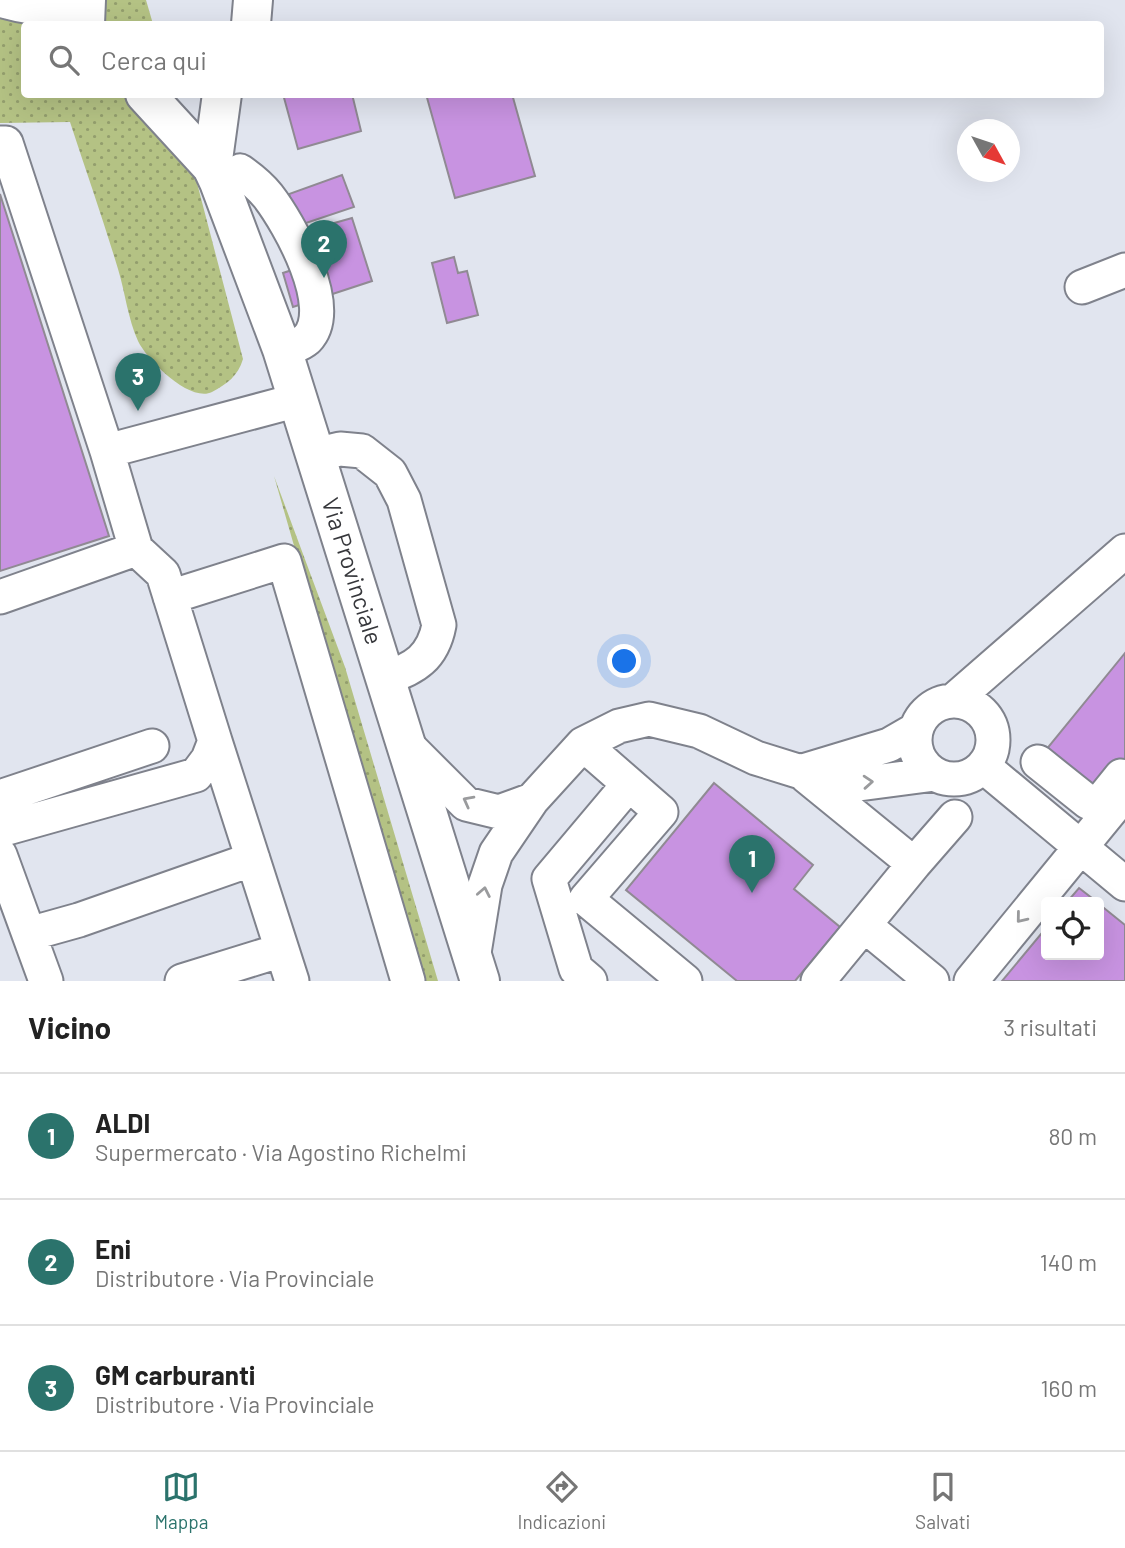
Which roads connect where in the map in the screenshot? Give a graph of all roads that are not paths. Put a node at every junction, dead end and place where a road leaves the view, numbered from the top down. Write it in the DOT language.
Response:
graph roads {
  1 [pos="1,0"];
  2 [pos="253,0"];
  3 [pos="85,11"];
  4 [pos="251,21"];
  5 [pos="149,98"];
  6 [pos="222,98"];
  7 [pos="0,143"];
  8 [pos="216,174"];
  9 [pos="1125,270"];
  10 [pos="1082,287"];
  11 [pos="282,349"];
  12 [pos="298,400"];
  13 [pos="107,451"];
  14 [pos="315,455"];
  15 [pos="136,549"];
  16 [pos="1125,551"];
  17 [pos="0,597"];
  18 [pos="170,597"];
  19 [pos="1038,625"];
  20 [pos="385,678"];
  21 [pos="953,701"];
  22 [pos="986,717"];
  23 [pos="915,730"];
  24 [pos="215,741"];
  25 [pos="406,744"];
  26 [pos="583,744"];
  27 [pos="152,746"];
  28 [pos="1038,762"];
  29 [pos="983,766"];
  30 [pos="1125,771"];
  31 [pos="801,772"];
  32 [pos="935,774"];
  33 [pos="629,784"];
  34 [pos="1125,793"];
  35 [pos="0,797"];
  36 [pos="532,800"];
  37 [pos="955,817"];
  38 [pos="0,830"];
  39 [pos="1079,846"];
  40 [pos="0,855"];
  41 [pos="253,859"];
  42 [pos="914,864"];
  43 [pos="1125,884"];
  44 [pos="864,925"];
  45 [pos="29,934"];
  46 [pos="282,950"];
  47 [pos="477,970"];
  48 [pos="46,981"];
  49 [pos="182,981"];
  50 [pos="292,981"];
  51 [pos="408,981"];
  52 [pos="590,981"];
  53 [pos="685,981"];
  54 [pos="818,981"];
  55 [pos="932,981"];
  56 [pos="971,981"];
  1 -- 3 [label="street"];
  2 -- 4 [label="main road"];
  5 -- 8 [label="main road, Via Provinciale"];
  6 -- 8 [label="main road, Via Provinciale"];
  7 -- 13 [label="street"];
  8 -- 11 [label="main road, Via Provinciale"];
  8 -- 11 [label="street"];
  9 -- 10 [label="street"];
  11 -- 12 [label="main road, Via Provinciale"];
  12 -- 13 [label="street"];
  12 -- 14 [label="main road, Via Provinciale"];
  13 -- 15 [label="street"];
  14 -- 20 [label="main road, Via Provinciale"];
  14 -- 20 [label="street"];
  15 -- 17 [label="street"];
  15 -- 18 [label="street"];
  16 -- 19 [label="street"];
  18 -- 24 [label="street"];
  18 -- 51 [label="street"];
  19 -- 21 [label="street"];
  19 -- 22 [label="street"];
  20 -- 25 [label="main road, Via Provinciale"];
  21 -- 22 [label="street"];
  21 -- 23 [label="street"];
  22 -- 29 [label="street"];
  23 -- 31 [label="street"];
  23 -- 32 [label="street"];
  24 -- 38 [label="street"];
  24 -- 41 [label="street"];
  36 -- 25 [label="street, one-way"];
  25 -- 47 [label="main road, Via Provinciale"];
  26 -- 31 [label="street"];
  26 -- 33 [label="street"];
  26 -- 36 [label="street"];
  27 -- 35 [label="street"];
  28 -- 30 [label="street"];
  29 -- 32 [label="street"];
  29 -- 39 [label="street"];
  31 -- 32 [label="street, one-way"];
  31 -- 42 [label="street"];
  33 -- 52 [label="street"];
  33 -- 53 [label="street"];
  34 -- 39 [label="street"];
  47 -- 36 [label="street, one-way"];
  37 -- 42 [label="street"];
  39 -- 43 [label="street"];
  39 -- 56 [label="street, one-way"];
  40 -- 45 [label="street"];
  41 -- 45 [label="street"];
  41 -- 46 [label="street"];
  42 -- 44 [label="street"];
  44 -- 54 [label="street"];
  44 -- 55 [label="street"];
  45 -- 48 [label="street"];
  46 -- 49 [label="street"];
  46 -- 50 [label="street"];
}
